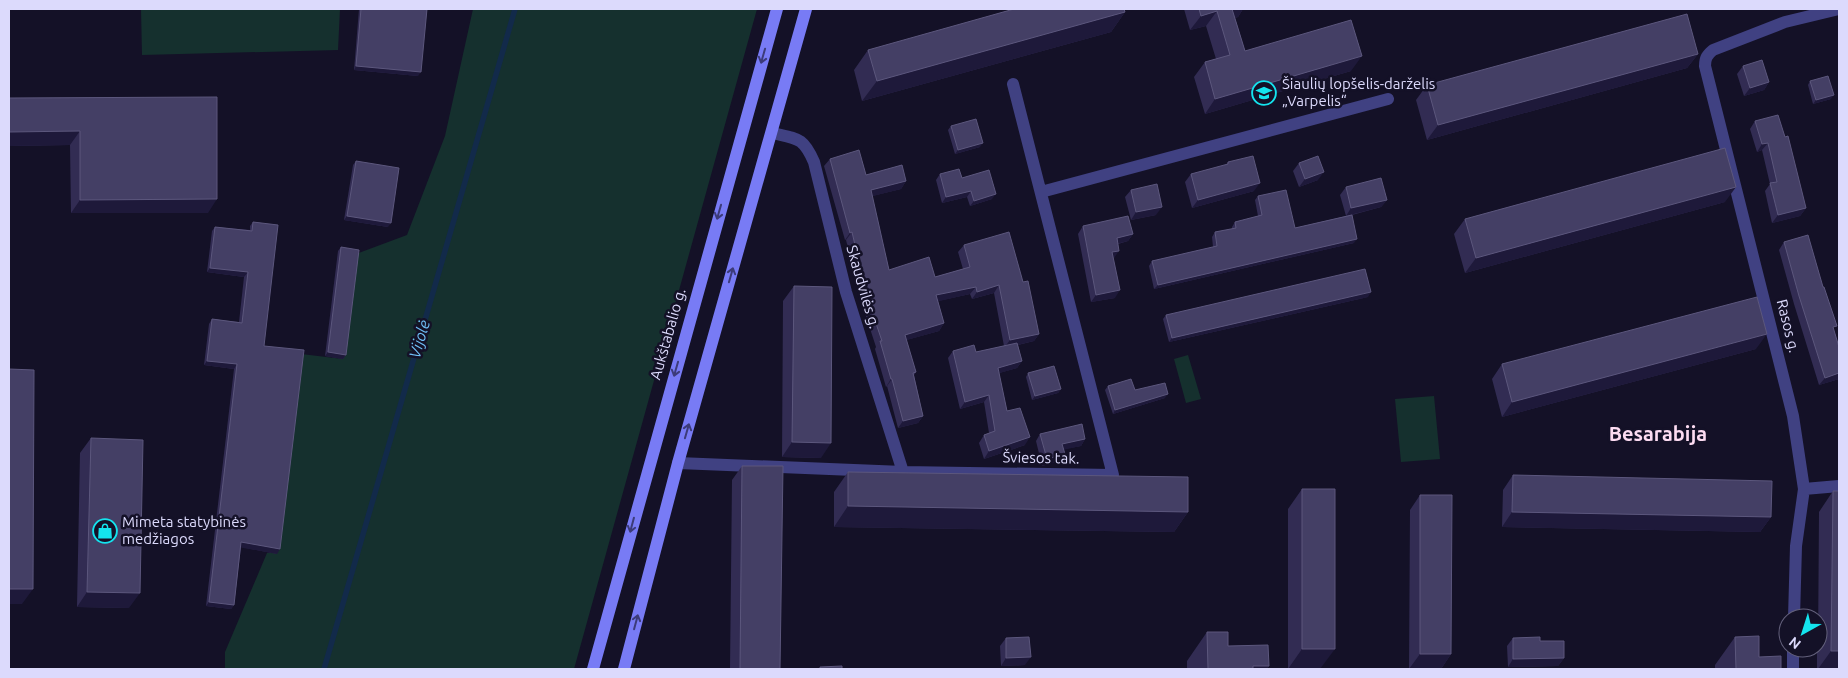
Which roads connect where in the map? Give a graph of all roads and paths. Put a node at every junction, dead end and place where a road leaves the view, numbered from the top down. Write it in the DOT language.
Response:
graph roads {
  1 [pos="777,9"];
  2 [pos="806,9"];
  3 [pos="1839,9"];
  4 [pos="1013,84"];
  5 [pos="1388,99"];
  6 [pos="772,134"];
  7 [pos="1041,192"];
  8 [pos="678,463"];
  9 [pos="903,472"];
  10 [pos="1839,486"];
  11 [pos="1804,489"];
  12 [pos="1794,608"];
  13 [pos="593,669"];
  14 [pos="624,669"];
  1 -- 13 [label="main road, Aukštabalio g., one-way"];
  2 -- 6 [label="main road"];
  3 -- 11 [label="street, Rasos g."];
  4 -- 7 [label="street, Šviesos tak."];
  5 -- 7 [label="street"];
  8 -- 6 [label="main road, one-way"];
  6 -- 9 [label="street, Skaudvilės g."];
  7 -- 9 [label="street, Šviesos tak."];
  8 -- 9 [label="street, Šviesos tak."];
  14 -- 8 [label="main road, one-way"];
  10 -- 11 [label="street"];
  11 -- 12 [label="street, Rasos g."];
}
